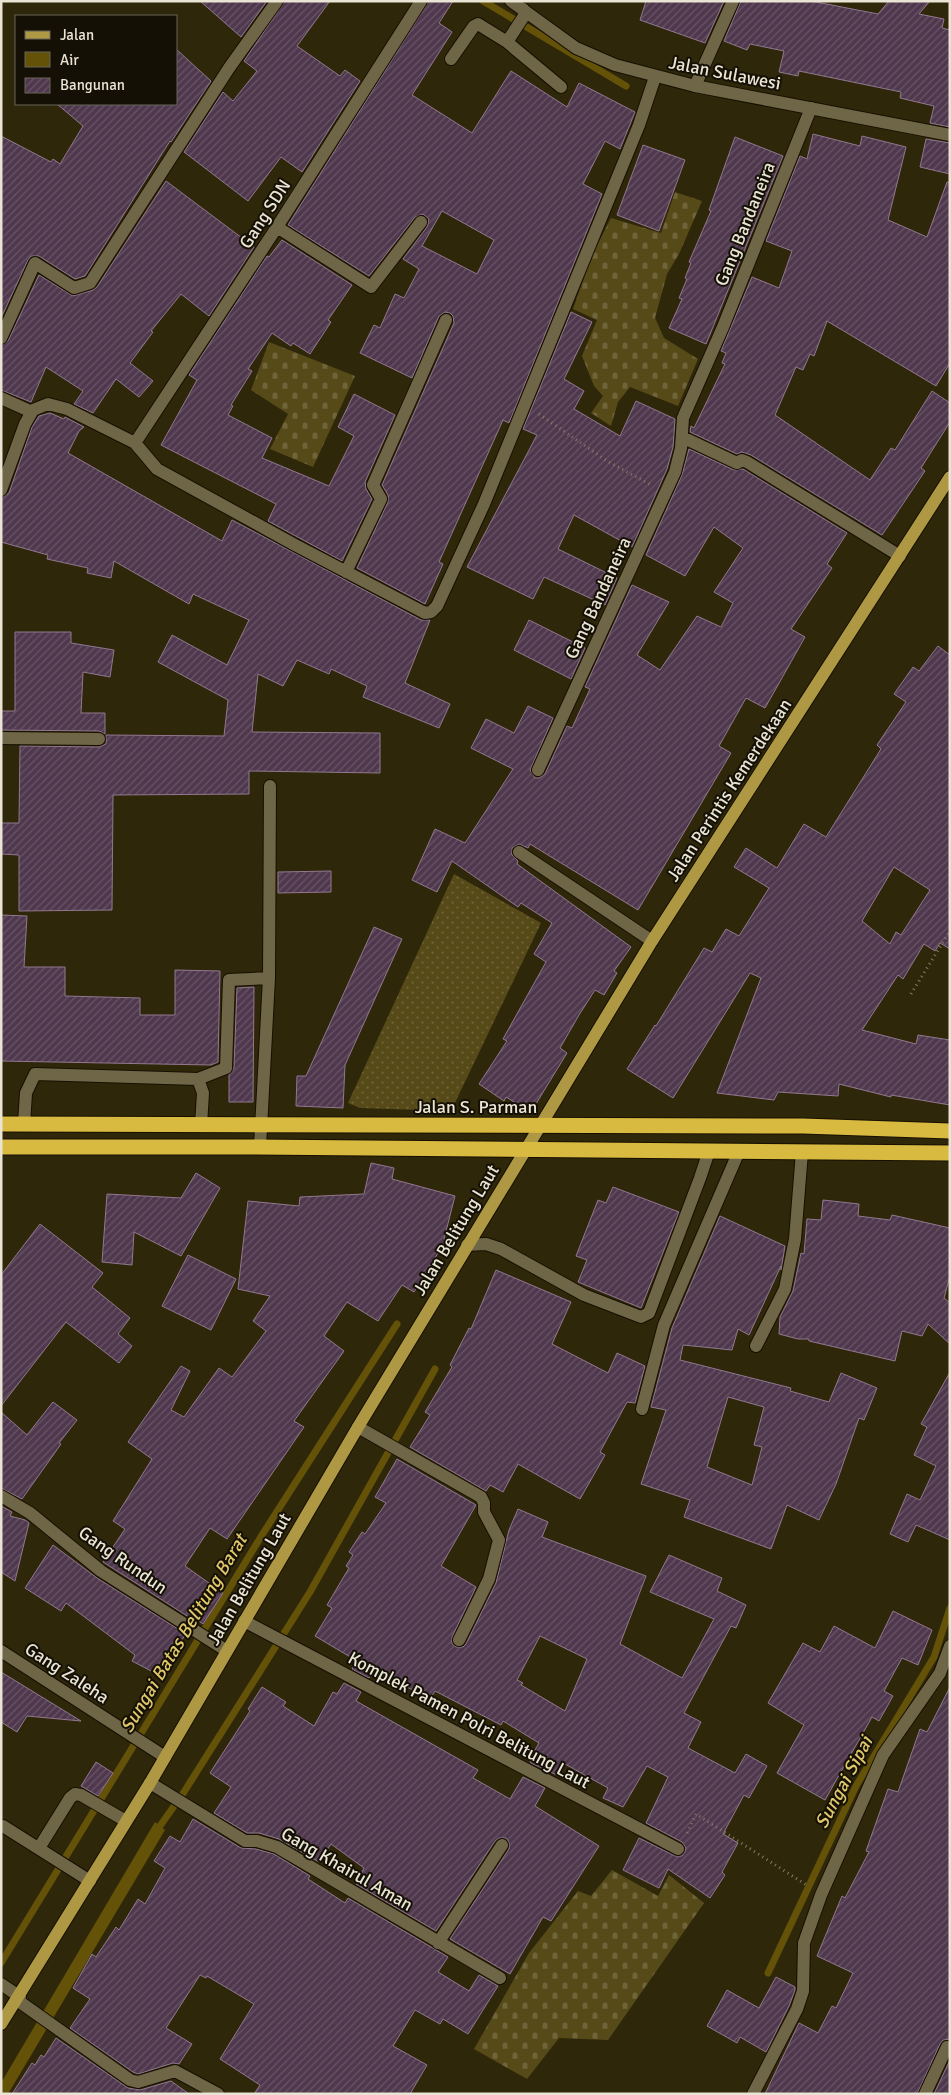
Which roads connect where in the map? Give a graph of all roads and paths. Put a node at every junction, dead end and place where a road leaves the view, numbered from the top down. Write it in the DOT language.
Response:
graph roads {
  1 [pos="277,1"];
  2 [pos="421,1"];
  3 [pos="511,1"];
  4 [pos="733,1"];
  5 [pos="524,11"];
  6 [pos="507,42"];
  7 [pos="451,59"];
  8 [pos="656,77"];
  9 [pos="561,86"];
  10 [pos="696,86"];
  11 [pos="811,108"];
  12 [pos="950,135"];
  13 [pos="421,222"];
  14 [pos="277,227"];
  15 [pos="446,320"];
  16 [pos="1,338"];
  17 [pos="1,398"];
  18 [pos="524,404"];
  19 [pos="32,412"];
  20 [pos="682,437"];
  21 [pos="135,443"];
  22 [pos="950,477"];
  23 [pos="1,490"];
  24 [pos="665,493"];
  25 [pos="900,556"];
  26 [pos="346,572"];
  27 [pos="1,738"];
  28 [pos="99,739"];
  29 [pos="538,770"];
  30 [pos="270,786"];
  31 [pos="519,852"];
  32 [pos="950,931"];
  33 [pos="652,940"];
  34 [pos="269,978"];
  35 [pos="912,994"];
  36 [pos="198,1079"];
  37 [pos="12,1124"];
  38 [pos="201,1125"];
  39 [pos="261,1125"];
  40 [pos="541,1126"];
  41 [pos="950,1131"];
  42 [pos="6,1147"];
  43 [pos="260,1147"];
  44 [pos="524,1150"];
  45 [pos="709,1151"];
  46 [pos="740,1151"];
  47 [pos="802,1152"];
  48 [pos="950,1153"];
  49 [pos="467,1245"];
  50 [pos="756,1346"];
  51 [pos="642,1409"];
  52 [pos="358,1427"];
  53 [pos="1,1496"];
  54 [pos="244,1621"];
  55 [pos="459,1640"];
  56 [pos="950,1646"];
  57 [pos="227,1650"];
  58 [pos="1,1651"];
  59 [pos="165,1757"];
  60 [pos="150,1783"];
  61 [pos="126,1821"];
  62 [pos="3,1826"];
  63 [pos="502,1845"];
  64 [pos="39,1848"];
  65 [pos="678,1849"];
  66 [pos="90,1881"];
  67 [pos="821,1895"];
  68 [pos="438,1943"];
  69 [pos="500,1978"];
  70 [pos="1,1984"];
  71 [pos="18,1998"];
  72 [pos="1,2024"];
  73 [pos="948,2047"];
  74 [pos="218,2094"];
  75 [pos="753,2094"];
  76 [pos="925,2094"];
  1 -- 16 [label="street"];
  2 -- 14 [label="street, Gang SDN"];
  3 -- 5 [label="street, Jalan Sulawesi"];
  4 -- 10 [label="street"];
  5 -- 6 [label="street"];
  5 -- 8 [label="street, Jalan Sulawesi"];
  6 -- 7 [label="street"];
  6 -- 9 [label="street"];
  8 -- 10 [label="street, Jalan Sulawesi"];
  8 -- 18 [label="street"];
  10 -- 11 [label="street, Jalan Sulawesi"];
  11 -- 12 [label="street, Jalan Sulawesi"];
  11 -- 20 [label="street, Gang Bandaneira"];
  13 -- 14 [label="street"];
  14 -- 21 [label="street, Gang SDN"];
  15 -- 26 [label="street"];
  17 -- 19 [label="street"];
  18 -- 24 [label="path"];
  18 -- 26 [label="street"];
  19 -- 21 [label="street"];
  19 -- 23 [label="street"];
  20 -- 24 [label="street, Gang Bandaneira"];
  20 -- 25 [label="street"];
  21 -- 26 [label="street"];
  22 -- 25 [label="main road, Jalan Perintis Kemerdekaan"];
  24 -- 29 [label="street, Gang Bandaneira"];
  25 -- 33 [label="main road, Jalan Perintis Kemerdekaan"];
  27 -- 28 [label="street"];
  30 -- 34 [label="street"];
  31 -- 33 [label="street"];
  32 -- 35 [label="path"];
  33 -- 40 [label="main road, Jalan Perintis Kemerdekaan"];
  34 -- 36 [label="street"];
  34 -- 39 [label="street"];
  36 -- 37 [label="street"];
  36 -- 38 [label="street"];
  37 -- 38 [label="highway, Jalan S. Parman"];
  37 -- 42 [label="highway"];
  38 -- 39 [label="highway, Jalan S. Parman"];
  39 -- 40 [label="highway, Jalan S. Parman"];
  39 -- 43 [label="street"];
  40 -- 41 [label="highway, Jalan S. Parman"];
  40 -- 44 [label="main road, Jalan Belitung Laut"];
  42 -- 43 [label="highway"];
  43 -- 44 [label="highway"];
  44 -- 45 [label="highway"];
  44 -- 49 [label="main road, Jalan Belitung Laut"];
  45 -- 46 [label="highway"];
  45 -- 49 [label="street"];
  46 -- 47 [label="highway"];
  46 -- 51 [label="street"];
  47 -- 48 [label="highway"];
  47 -- 50 [label="street"];
  49 -- 52 [label="main road, Jalan Belitung Laut"];
  52 -- 54 [label="main road, Jalan Belitung Laut"];
  52 -- 55 [label="street"];
  53 -- 57 [label="street, Gang Rundun"];
  54 -- 57 [label="main road, Jalan Belitung Laut"];
  54 -- 65 [label="street, Komplek Pamen Polri Belitung Laut"];
  56 -- 67 [label="street"];
  57 -- 59 [label="main road, Jalan Belitung Laut"];
  58 -- 59 [label="street, Gang Zaleha"];
  59 -- 60 [label="main road, Jalan Belitung Laut"];
  60 -- 61 [label="main road, Jalan Belitung Laut"];
  60 -- 68 [label="street, Gang Khairul Aman"];
  61 -- 64 [label="street"];
  61 -- 66 [label="main road, Jalan Belitung Laut"];
  62 -- 64 [label="street"];
  63 -- 68 [label="street"];
  64 -- 66 [label="street"];
  65 -- 67 [label="path"];
  66 -- 71 [label="main road, Jalan Belitung Laut"];
  67 -- 75 [label="street"];
  68 -- 69 [label="street, Gang Khairul Aman"];
  70 -- 71 [label="street"];
  71 -- 72 [label="main road, Jalan Belitung Laut"];
  71 -- 74 [label="street"];
  73 -- 76 [label="street"];
}
